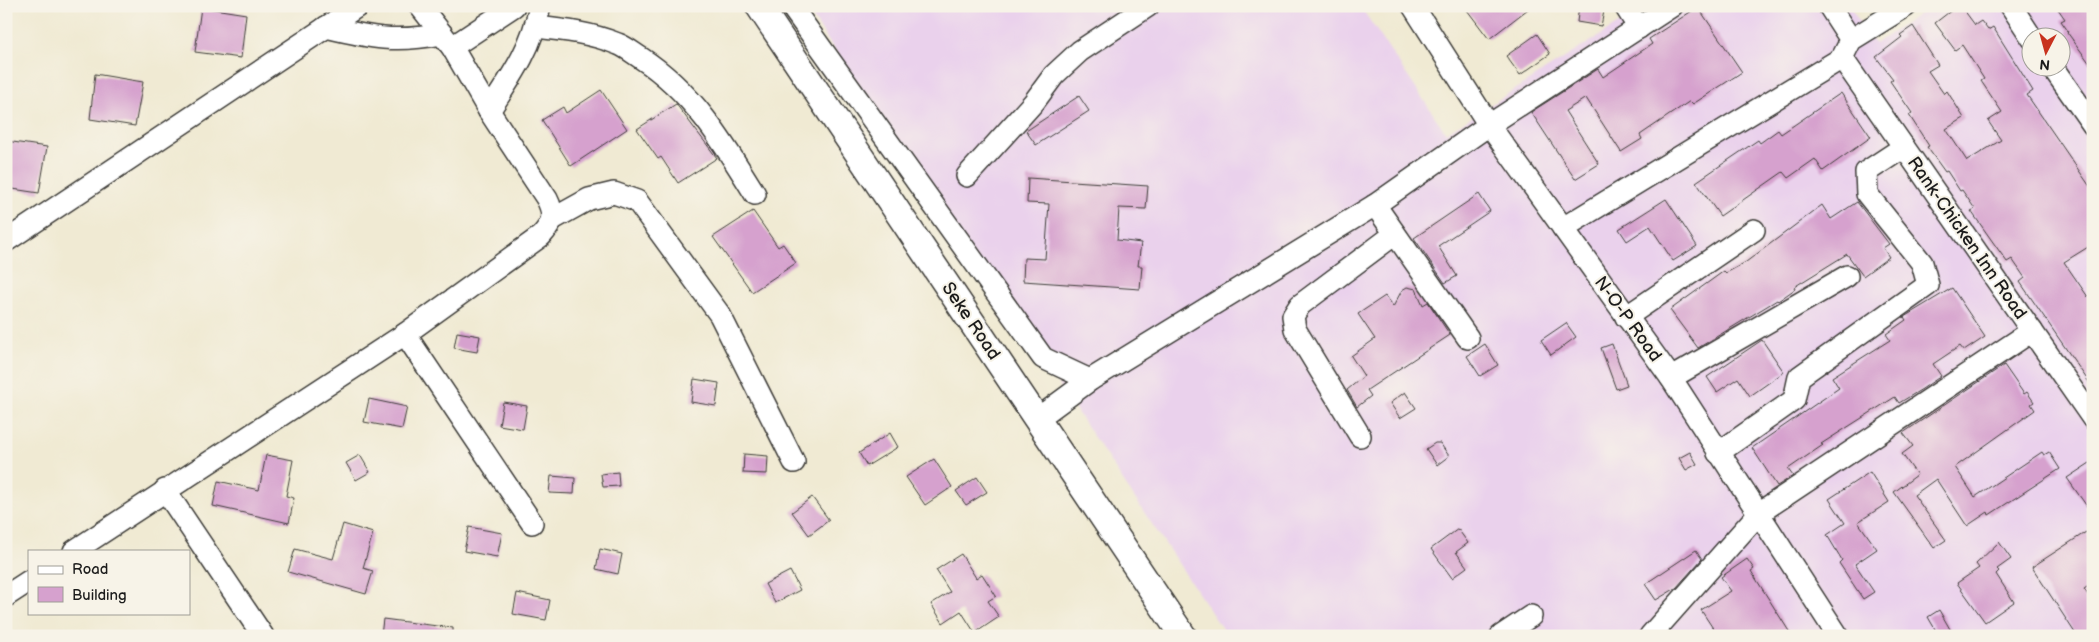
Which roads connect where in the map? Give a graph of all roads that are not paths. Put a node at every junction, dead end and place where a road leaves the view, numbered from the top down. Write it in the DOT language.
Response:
graph roads {
  1 [pos="358,6"];
  2 [pos="420,6"];
  3 [pos="514,6"];
  4 [pos="540,6"];
  5 [pos="759,6"];
  6 [pos="791,6"];
  7 [pos="1148,6"];
  8 [pos="1413,6"];
  9 [pos="1624,6"];
  10 [pos="1672,6"];
  11 [pos="1829,6"];
  12 [pos="1906,6"];
  13 [pos="2011,6"];
  14 [pos="326,27"];
  15 [pos="536,27"];
  16 [pos="1639,28"];
  17 [pos="2025,28"];
  18 [pos="447,41"];
  19 [pos="1847,49"];
  20 [pos="2060,78"];
  21 [pos="489,111"];
  22 [pos="1489,125"];
  23 [pos="2093,125"];
  24 [pos="1904,147"];
  25 [pos="966,176"];
  26 [pos="755,194"];
  27 [pos="1375,205"];
  28 [pos="552,219"];
  29 [pos="1563,228"];
  30 [pos="1754,230"];
  31 [pos="1395,234"];
  32 [pos="6,241"];
  33 [pos="1847,276"];
  34 [pos="1626,317"];
  35 [pos="2032,331"];
  36 [pos="405,334"];
  37 [pos="1468,338"];
  38 [pos="1671,378"];
  39 [pos="1090,380"];
  40 [pos="1037,419"];
  41 [pos="2093,419"];
  42 [pos="1360,436"];
  43 [pos="1718,453"];
  44 [pos="794,462"];
  45 [pos="165,490"];
  46 [pos="1759,513"];
  47 [pos="532,523"];
  48 [pos="75,550"];
  49 [pos="28,582"];
  50 [pos="6,596"];
  51 [pos="1531,616"];
  52 [pos="263,636"];
  53 [pos="1183,636"];
  54 [pos="1501,636"];
  55 [pos="1650,636"];
  56 [pos="1838,636"];
  1 -- 14 [label="street"];
  2 -- 18 [label="street"];
  3 -- 18 [label="street"];
  4 -- 15 [label="street"];
  5 -- 40 [label="main road, Seke Road"];
  6 -- 39 [label="street"];
  7 -- 25 [label="street"];
  8 -- 22 [label="street, N-O-P Road"];
  9 -- 16 [label="street"];
  10 -- 16 [label="street"];
  11 -- 19 [label="street, Rank-Chicken Inn Road"];
  12 -- 19 [label="street"];
  13 -- 17 [label="street"];
  14 -- 18 [label="street"];
  14 -- 32 [label="street"];
  15 -- 21 [label="street"];
  15 -- 26 [label="street"];
  16 -- 22 [label="street"];
  18 -- 21 [label="street"];
  19 -- 24 [label="street, Rank-Chicken Inn Road"];
  19 -- 29 [label="street"];
  20 -- 23 [label="street"];
  21 -- 28 [label="street"];
  22 -- 27 [label="street"];
  22 -- 29 [label="street, N-O-P Road"];
  24 -- 35 [label="street, Rank-Chicken Inn Road"];
  24 -- 43 [label="street"];
  27 -- 31 [label="street"];
  27 -- 39 [label="street"];
  28 -- 36 [label="street"];
  28 -- 44 [label="street"];
  29 -- 34 [label="street, N-O-P Road"];
  30 -- 34 [label="street"];
  31 -- 37 [label="street"];
  31 -- 42 [label="street"];
  33 -- 38 [label="street"];
  34 -- 38 [label="street, N-O-P Road"];
  35 -- 41 [label="street, Rank-Chicken Inn Road"];
  35 -- 46 [label="street"];
  36 -- 45 [label="street"];
  36 -- 47 [label="street"];
  38 -- 43 [label="street, N-O-P Road"];
  39 -- 40 [label="street"];
  40 -- 53 [label="main road, Seke Road"];
  43 -- 46 [label="street, N-O-P Road"];
  45 -- 48 [label="street"];
  45 -- 52 [label="street"];
  46 -- 55 [label="street"];
  46 -- 56 [label="street, N-O-P Road"];
  49 -- 50 [label="street"];
  51 -- 54 [label="street"];
}
